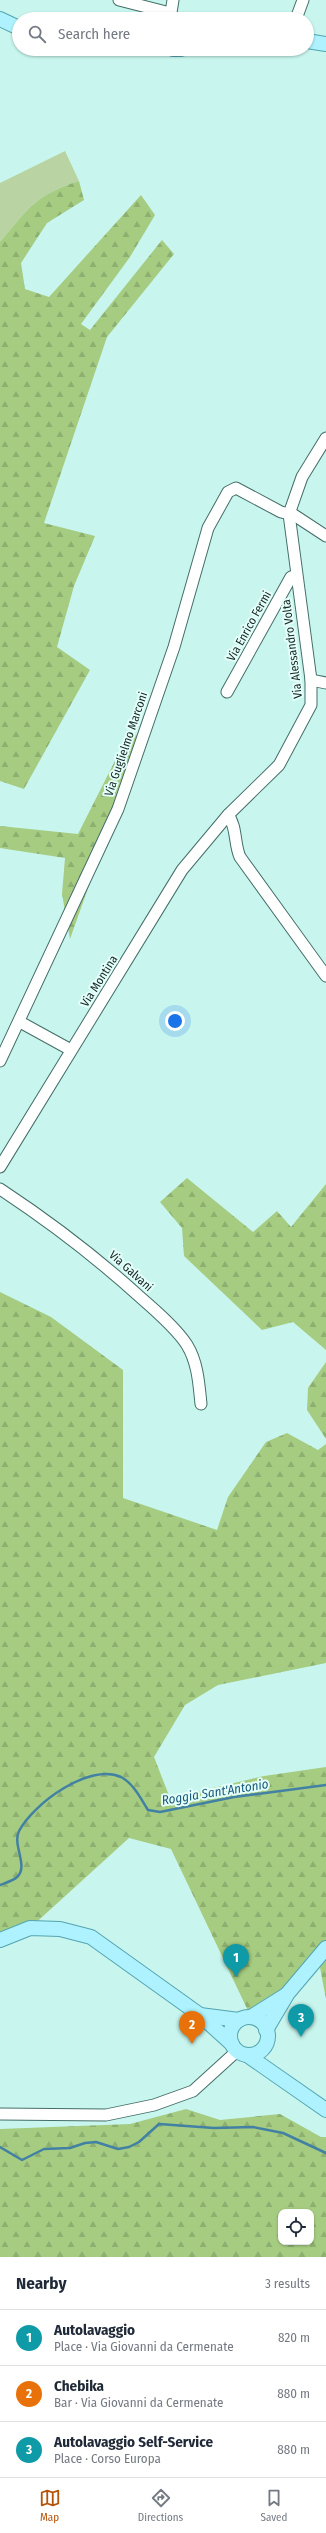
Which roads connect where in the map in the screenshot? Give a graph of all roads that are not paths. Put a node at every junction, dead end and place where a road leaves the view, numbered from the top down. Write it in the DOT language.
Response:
graph roads {
  1 [pos="119,0"];
  2 [pos="173,0"];
  3 [pos="303,0"];
  4 [pos="156,12"];
  5 [pos="172,12"];
  6 [pos="299,12"];
  7 [pos="0,19"];
  8 [pos="12,25"];
  9 [pos="314,42"];
  10 [pos="326,44"];
  11 [pos="326,438"];
  12 [pos="289,514"];
  13 [pos="326,536"];
  14 [pos="296,575"];
  15 [pos="311,680"];
  16 [pos="326,683"];
  17 [pos="227,692"];
  18 [pos="228,814"];
  19 [pos="326,976"];
  20 [pos="20,1022"];
  21 [pos="71,1050"];
  22 [pos="0,1061"];
  23 [pos="0,1167"];
  24 [pos="0,1189"];
  25 [pos="201,1404"];
  26 [pos="0,1940"];
  27 [pos="326,1948"];
  28 [pos="288,1993"];
  29 [pos="200,2015"];
  30 [pos="245,2019"];
  31 [pos="266,2030"];
  32 [pos="265,2045"];
  33 [pos="239,2050"];
  34 [pos="276,2074"];
  35 [pos="326,2110"];
  36 [pos="0,2114"];
  1 -- 4 [label="street"];
  2 -- 5 [label="street"];
  3 -- 6 [label="street"];
  7 -- 8 [label="main road"];
  9 -- 10 [label="main road"];
  11 -- 12 [label="street, Via Alessandro Volta"];
  12 -- 13 [label="street"];
  12 -- 14 [label="street, Via Alessandro Volta"];
  12 -- 20 [label="street, Via Guglielmo Marconi"];
  14 -- 15 [label="street, Via Alessandro Volta"];
  14 -- 17 [label="street, Via Enrico Fermi"];
  15 -- 16 [label="street"];
  15 -- 18 [label="street, Via Alessandro Volta"];
  18 -- 19 [label="street"];
  18 -- 21 [label="street, Via Montina"];
  20 -- 21 [label="street"];
  20 -- 22 [label="street, Via Guglielmo Marconi"];
  21 -- 23 [label="street, Via Montina"];
  24 -- 25 [label="street, Via Galvani"];
  26 -- 29 [label="main road"];
  27 -- 28 [label="main road"];
  28 -- 30 [label="main road"];
  28 -- 31 [label="main road"];
  29 -- 30 [label="main road"];
  29 -- 33 [label="main road"];
  30 -- 31 [label="main road"];
  30 -- 33 [label="main road"];
  31 -- 32 [label="main road"];
  32 -- 33 [label="main road"];
  32 -- 34 [label="main road"];
  33 -- 34 [label="main road"];
  33 -- 36 [label="street"];
  34 -- 35 [label="main road"];
}
